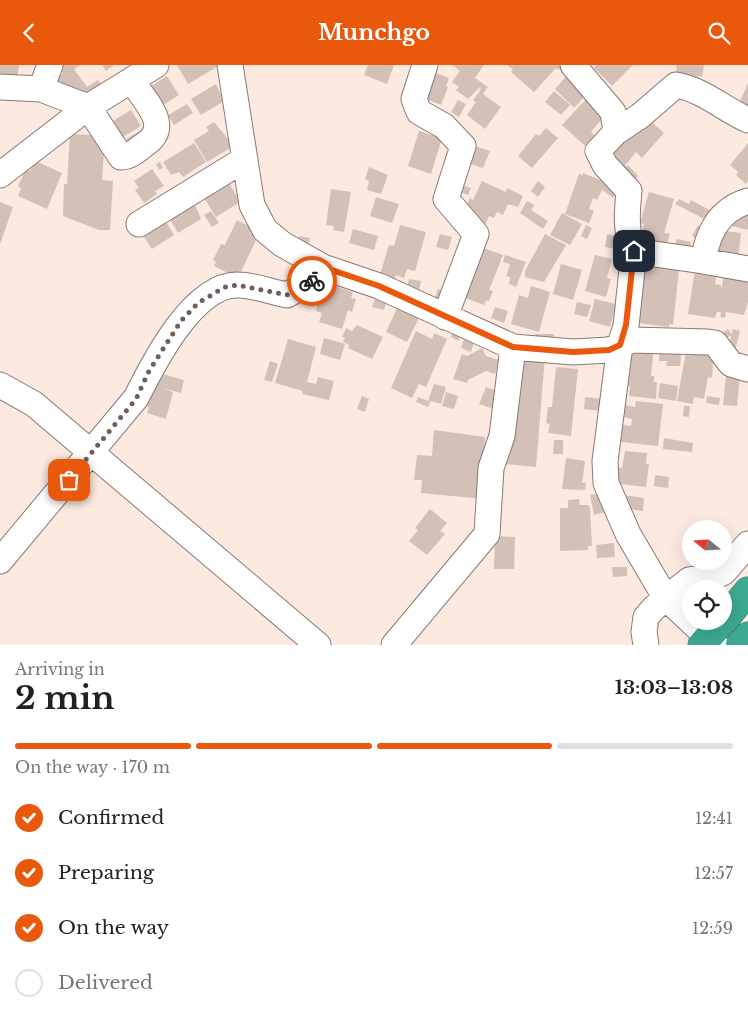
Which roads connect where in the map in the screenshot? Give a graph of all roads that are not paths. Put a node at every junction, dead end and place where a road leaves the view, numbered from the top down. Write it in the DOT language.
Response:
graph roads {
  1 [pos="50,65"];
  2 [pos="156,65"];
  3 [pos="230,65"];
  4 [pos="425,65"];
  5 [pos="573,65"];
  6 [pos="132,81"];
  7 [pos="0,87"];
  8 [pos="41,89"];
  9 [pos="88,107"];
  10 [pos="748,120"];
  11 [pos="616,132"];
  12 [pos="245,159"];
  13 [pos="0,175"];
  14 [pos="748,201"];
  15 [pos="140,224"];
  16 [pos="634,251"];
  17 [pos="703,261"];
  18 [pos="323,267"];
  19 [pos="748,269"];
  20 [pos="445,317"];
  21 [pos="620,345"];
  22 [pos="513,347"];
  23 [pos="748,369"];
  24 [pos="0,385"];
  25 [pos="92,453"];
  26 [pos="748,544"];
  27 [pos="0,561"];
  28 [pos="748,591"];
  29 [pos="665,597"];
  30 [pos="715,634"];
  31 [pos="748,635"];
  32 [pos="318,645"];
  33 [pos="394,645"];
  34 [pos="646,645"];
  35 [pos="740,645"];
  1 -- 8 [label="street"];
  2 -- 6 [label="street"];
  3 -- 12 [label="street"];
  4 -- 20 [label="street"];
  5 -- 11 [label="street"];
  6 -- 9 [label="street"];
  6 -- 9 [label="street"];
  7 -- 8 [label="street"];
  8 -- 9 [label="street"];
  9 -- 13 [label="street"];
  10 -- 11 [label="street"];
  11 -- 16 [label="street"];
  12 -- 15 [label="street"];
  12 -- 18 [label="street"];
  14 -- 17 [label="street"];
  16 -- 17 [label="street"];
  16 -- 21 [label="street"];
  17 -- 19 [label="street"];
  18 -- 20 [label="street"];
  18 -- 25 [label="street"];
  20 -- 22 [label="street"];
  21 -- 22 [label="street"];
  21 -- 23 [label="street"];
  21 -- 29 [label="street"];
  22 -- 33 [label="street"];
  24 -- 25 [label="street"];
  25 -- 27 [label="street"];
  25 -- 32 [label="street"];
  26 -- 29 [label="street"];
  28 -- 30 [label="highway"];
  29 -- 30 [label="street"];
  29 -- 34 [label="street"];
  31 -- 35 [label="highway"];
}
